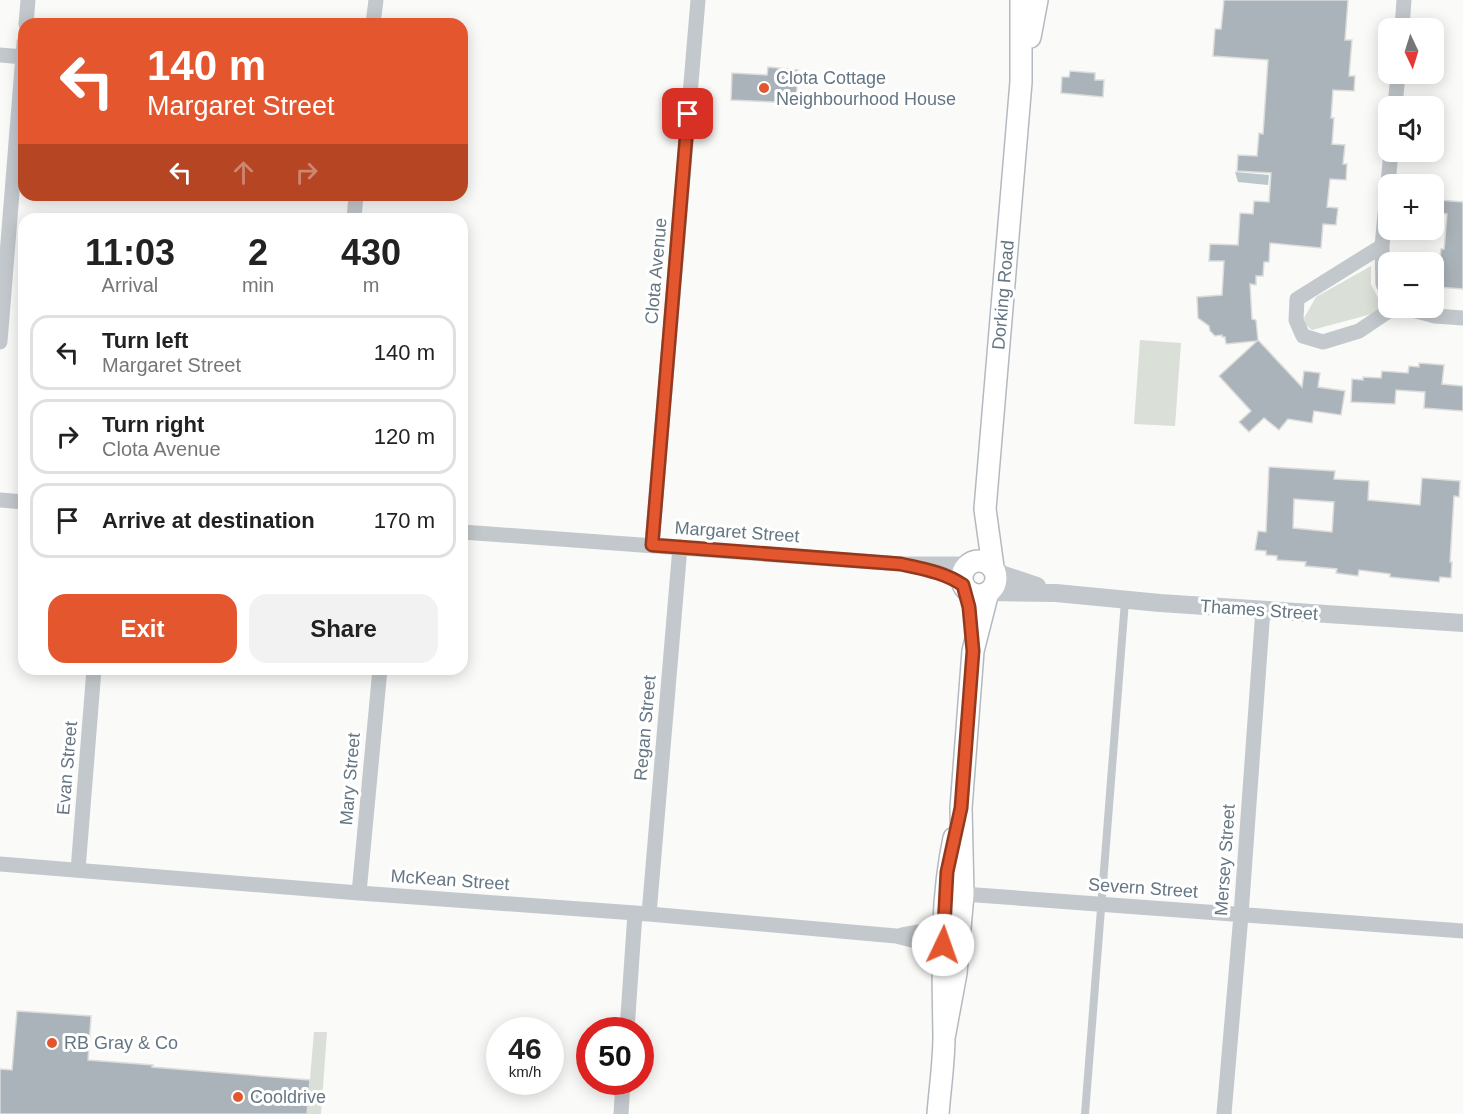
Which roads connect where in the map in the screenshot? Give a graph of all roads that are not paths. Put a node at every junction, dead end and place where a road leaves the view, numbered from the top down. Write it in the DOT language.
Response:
graph roads {
  1 [pos="28,0"];
  2 [pos="376,0"];
  3 [pos="698,0"];
  4 [pos="1021,0"];
  5 [pos="1037,0"];
  6 [pos="1404,0"];
  7 [pos="26,18"];
  8 [pos="374,18"];
  9 [pos="1403,18"];
  10 [pos="18,51"];
  11 [pos="0,55"];
  12 [pos="1021,82"];
  13 [pos="18,113"];
  14 [pos="1389,162"];
  15 [pos="1382,246"];
  16 [pos="1382,252"];
  17 [pos="1444,317"];
  18 [pos="1379,318"];
  19 [pos="1463,318"];
  20 [pos="0,342"];
  21 [pos="0,500"];
  22 [pos="18,502"];
  23 [pos="985,509"];
  24 [pos="468,532"];
  25 [pos="652,545"];
  26 [pos="680,547"];
  27 [pos="901,564"];
  28 [pos="968,564"];
  29 [pos="994,568"];
  30 [pos="964,587"];
  31 [pos="989,592"];
  32 [pos="1056,592"];
  33 [pos="1125,600"];
  34 [pos="1263,609"];
  35 [pos="1463,624"];
  36 [pos="973,651"];
  37 [pos="94,675"];
  38 [pos="379,675"];
  39 [pos="961,808"];
  40 [pos="0,864"];
  41 [pos="78,870"];
  42 [pos="359,893"];
  43 [pos="963,894"];
  44 [pos="1100,904"];
  45 [pos="642,913"];
  46 [pos="1241,915"];
  47 [pos="1463,931"];
  48 [pos="943,939"];
  49 [pos="629,1017"];
  50 [pos="944,1038"];
  51 [pos="622,1095"];
  52 [pos="621,1114"];
  53 [pos="938,1114"];
  54 [pos="1085,1114"];
  55 [pos="1224,1114"];
  1 -- 7 [label="street"];
  2 -- 8 [label="street"];
  3 -- 25 [label="street, Clota Avenue"];
  4 -- 12 [label="main road, Dorking Road"];
  5 -- 12 [label="main road, Dorking Road"];
  6 -- 9 [label="street"];
  10 -- 11 [label="street"];
  12 -- 23 [label="main road, Dorking Road"];
  13 -- 20 [label="street"];
  14 -- 15 [label="street"];
  15 -- 16 [label="street"];
  15 -- 18 [label="street"];
  17 -- 19 [label="street"];
  21 -- 22 [label="street"];
  23 -- 28 [label="main road, Dorking Road"];
  23 -- 29 [label="main road, Dorking Road"];
  24 -- 25 [label="street, Margaret Street"];
  25 -- 26 [label="street, Margaret Street"];
  26 -- 27 [label="street, Margaret Street"];
  26 -- 45 [label="street, Regan Street"];
  27 -- 28 [label="street, Margaret Street"];
  27 -- 30 [label="street, Margaret Street"];
  28 -- 29 [label="main road"];
  28 -- 30 [label="main road"];
  29 -- 31 [label="main road"];
  29 -- 32 [label="street, Thames Street"];
  30 -- 31 [label="main road"];
  30 -- 36 [label="main road"];
  31 -- 32 [label="street, Thames Street"];
  31 -- 36 [label="main road"];
  32 -- 33 [label="street, Thames Street"];
  33 -- 34 [label="street, Thames Street"];
  33 -- 44 [label="lane"];
  34 -- 35 [label="street, Thames Street"];
  34 -- 46 [label="street, Mersey Street"];
  36 -- 39 [label="main road"];
  37 -- 41 [label="street, Evan Street"];
  38 -- 42 [label="street, Mary Street"];
  39 -- 43 [label="main road"];
  39 -- 48 [label="main road"];
  40 -- 41 [label="street, McKean Street"];
  41 -- 42 [label="street, McKean Street"];
  42 -- 45 [label="street, McKean Street"];
  43 -- 44 [label="street, Severn Street"];
  43 -- 50 [label="main road"];
  44 -- 46 [label="street, Severn Street"];
  44 -- 54 [label="lane"];
  45 -- 48 [label="street, McKean Street"];
  45 -- 49 [label="street, Regan Street"];
  46 -- 47 [label="street, Severn Street"];
  46 -- 55 [label="street, Mersey Street"];
  48 -- 50 [label="main road"];
  50 -- 53 [label="main road"];
  51 -- 52 [label="street"];
}
